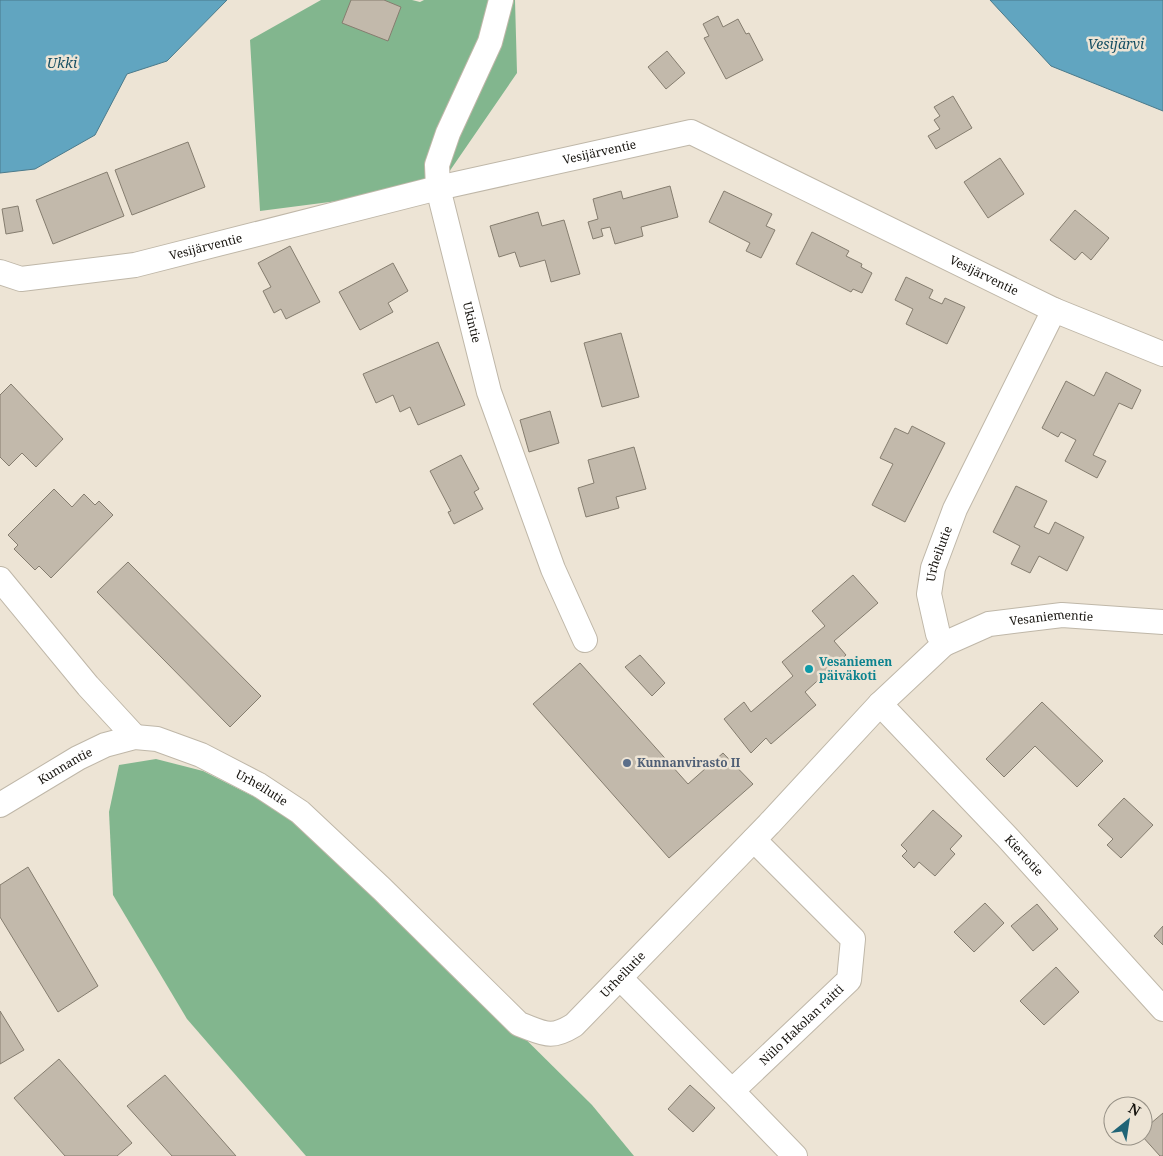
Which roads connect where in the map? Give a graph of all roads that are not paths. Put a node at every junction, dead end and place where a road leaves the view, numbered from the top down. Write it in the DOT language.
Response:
graph roads {
  1 [pos="501,0"];
  2 [pos="438,188"];
  3 [pos="0,272"];
  4 [pos="1054,310"];
  5 [pos="1163,354"];
  6 [pos="0,579"];
  7 [pos="1163,622"];
  8 [pos="586,640"];
  9 [pos="944,644"];
  10 [pos="880,704"];
  11 [pos="135,737"];
  12 [pos="0,805"];
  13 [pos="754,840"];
  14 [pos="620,978"];
  15 [pos="1163,1009"];
  16 [pos="732,1091"];
  17 [pos="795,1156"];
  1 -- 2 [label="street, Ukintie"];
  2 -- 3 [label="street, Vesijärventie"];
  2 -- 4 [label="street, Vesijärventie"];
  2 -- 8 [label="street, Ukintie"];
  4 -- 5 [label="street, Vesijärventie"];
  4 -- 9 [label="street, Urheilutie"];
  6 -- 11 [label="street"];
  7 -- 9 [label="street, Vesaniementie"];
  9 -- 10 [label="street, Urheilutie"];
  10 -- 13 [label="street, Urheilutie"];
  10 -- 15 [label="street, Kiertotie"];
  11 -- 12 [label="street, Kunnantie"];
  11 -- 14 [label="street, Urheilutie"];
  13 -- 14 [label="street, Urheilutie"];
  13 -- 16 [label="street, Niilo Hakolan raitti"];
  14 -- 16 [label="street"];
  16 -- 17 [label="street"];
}
